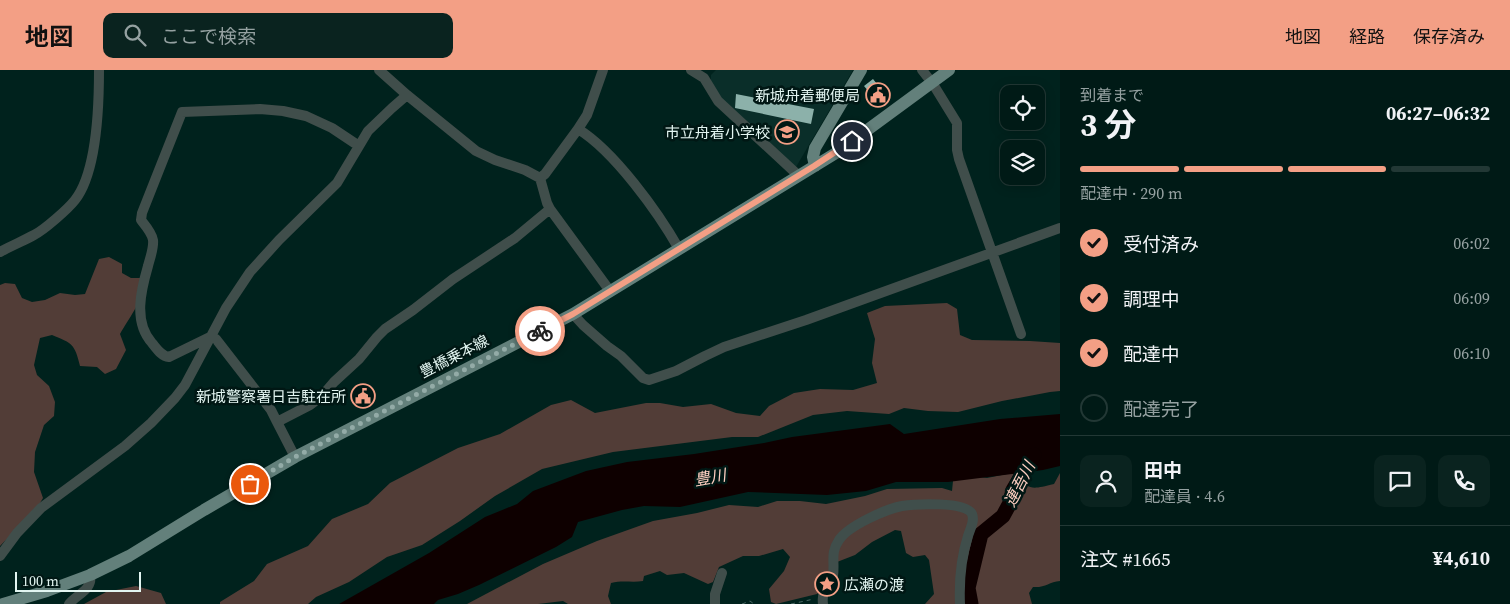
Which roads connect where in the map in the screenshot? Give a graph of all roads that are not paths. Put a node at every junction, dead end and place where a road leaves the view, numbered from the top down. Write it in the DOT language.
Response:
graph roads {
  1 [pos="99,70"];
  2 [pos="379,70"];
  3 [pos="603,70"];
  4 [pos="690,70"];
  5 [pos="861,70"];
  6 [pos="922,70"];
  7 [pos="949,70"];
  8 [pos="932,82"];
  9 [pos="407,95"];
  10 [pos="578,129"];
  11 [pos="358,146"];
  12 [pos="814,166"];
  13 [pos="799,176"];
  14 [pos="540,178"];
  15 [pos="550,209"];
  16 [pos="1060,228"];
  17 [pos="679,249"];
  18 [pos="0,252"];
  19 [pos="993,252"];
  20 [pos="610,291"];
  21 [pos="573,314"];
  22 [pos="1021,334"];
  23 [pos="210,338"];
  24 [pos="278,422"];
  25 [pos="295,457"];
  26 [pos="0,556"];
  27 [pos="722,573"];
  28 [pos="90,576"];
  29 [pos="822,600"];
  30 [pos="3,604"];
  31 [pos="68,604"];
  32 [pos="715,604"];
  33 [pos="960,604"];
  1 -- 18 [label="street"];
  2 -- 9 [label="street"];
  3 -- 10 [label="street"];
  4 -- 13 [label="street"];
  5 -- 12 [label="main road"];
  6 -- 8 [label="street"];
  7 -- 8 [label="main road, 豊橋乗本線"];
  8 -- 12 [label="main road, 豊橋乗本線"];
  8 -- 19 [label="street"];
  9 -- 11 [label="street"];
  9 -- 14 [label="street"];
  10 -- 14 [label="street"];
  10 -- 17 [label="street"];
  11 -- 23 [label="street"];
  11 -- 23 [label="street"];
  12 -- 13 [label="main road, 豊橋乗本線"];
  13 -- 17 [label="main road, 豊橋乗本線"];
  14 -- 15 [label="street"];
  15 -- 20 [label="street"];
  15 -- 24 [label="street"];
  16 -- 19 [label="street"];
  17 -- 20 [label="main road, 豊橋乗本線"];
  19 -- 21 [label="street"];
  19 -- 22 [label="street"];
  20 -- 21 [label="main road, 豊橋乗本線"];
  21 -- 25 [label="main road, 豊橋乗本線"];
  23 -- 24 [label="street"];
  23 -- 26 [label="street"];
  24 -- 25 [label="street"];
  25 -- 28 [label="main road, 豊橋乗本線"];
  27 -- 32 [label="street"];
  28 -- 30 [label="main road, 豊橋乗本線"];
  28 -- 31 [label="street"];
  29 -- 33 [label="street"];
}
